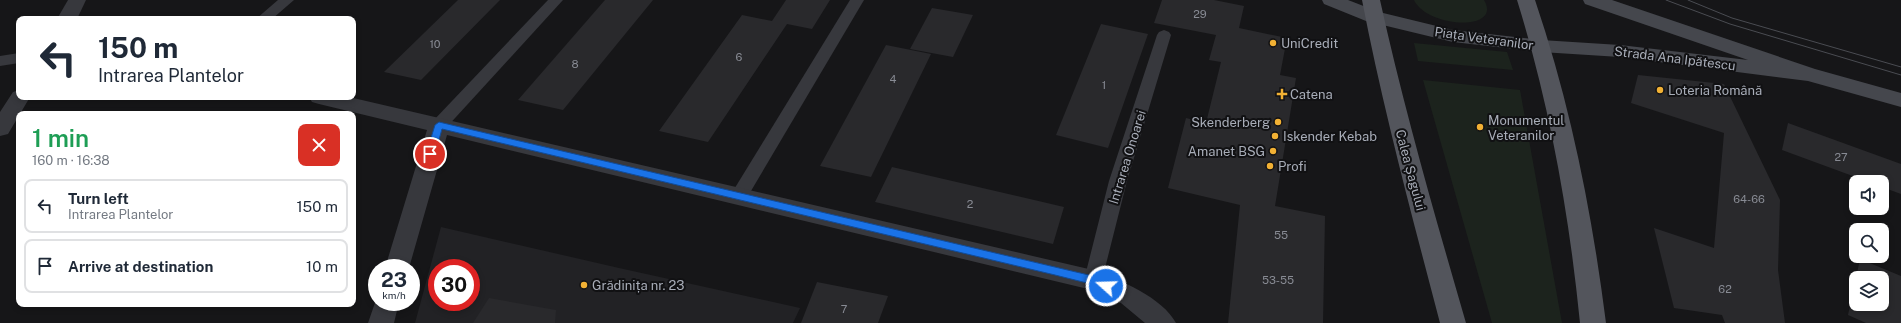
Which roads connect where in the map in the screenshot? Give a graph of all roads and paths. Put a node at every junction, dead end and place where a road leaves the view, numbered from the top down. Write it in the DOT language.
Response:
graph roads {
  1 [pos="77,0"];
  2 [pos="287,0"];
  3 [pos="556,0"];
  4 [pos="857,0"];
  5 [pos="1331,0"];
  6 [pos="1526,0"];
  7 [pos="1592,0"];
  8 [pos="1372,8"];
  9 [pos="69,16"];
  10 [pos="268,16"];
  11 [pos="1164,35"];
  12 [pos="1541,46"];
  13 [pos="16,58"];
  14 [pos="0,61"];
  15 [pos="1808,74"];
  16 [pos="18,100"];
  17 [pos="331,100"];
  18 [pos="1901,100"];
  19 [pos="439,125"];
  20 [pos="0,129"];
  21 [pos="739,196"];
  22 [pos="400,259"];
  23 [pos="1093,280"];
  24 [pos="384,311"];
  25 [pos="381,323"];
  26 [pos="1163,323"];
  27 [pos="1453,323"];
  28 [pos="1593,323"];
  1 -- 9 [label="street"];
  2 -- 10 [label="lane"];
  3 -- 19 [label="lane"];
  4 -- 21 [label="lane"];
  5 -- 8 [label="street"];
  6 -- 12 [label="main road, Piața Veteranilor"];
  7 -- 15 [label="street, Strada Ana Ipătescu"];
  8 -- 12 [label="street, Piața Veteranilor"];
  8 -- 27 [label="main road, Calea Șagului"];
  11 -- 23 [label="lane, Intrarea Onoarei"];
  12 -- 15 [label="street, Strada Ana Ipătescu"];
  12 -- 28 [label="main road"];
  13 -- 14 [label="lane"];
  15 -- 18 [label="street, Strada Ana Ipătescu"];
  16 -- 20 [label="street"];
  17 -- 19 [label="street"];
  19 -- 21 [label="street"];
  19 -- 22 [label="street"];
  21 -- 23 [label="street"];
  23 -- 26 [label="street"];
  24 -- 25 [label="street"];
}
